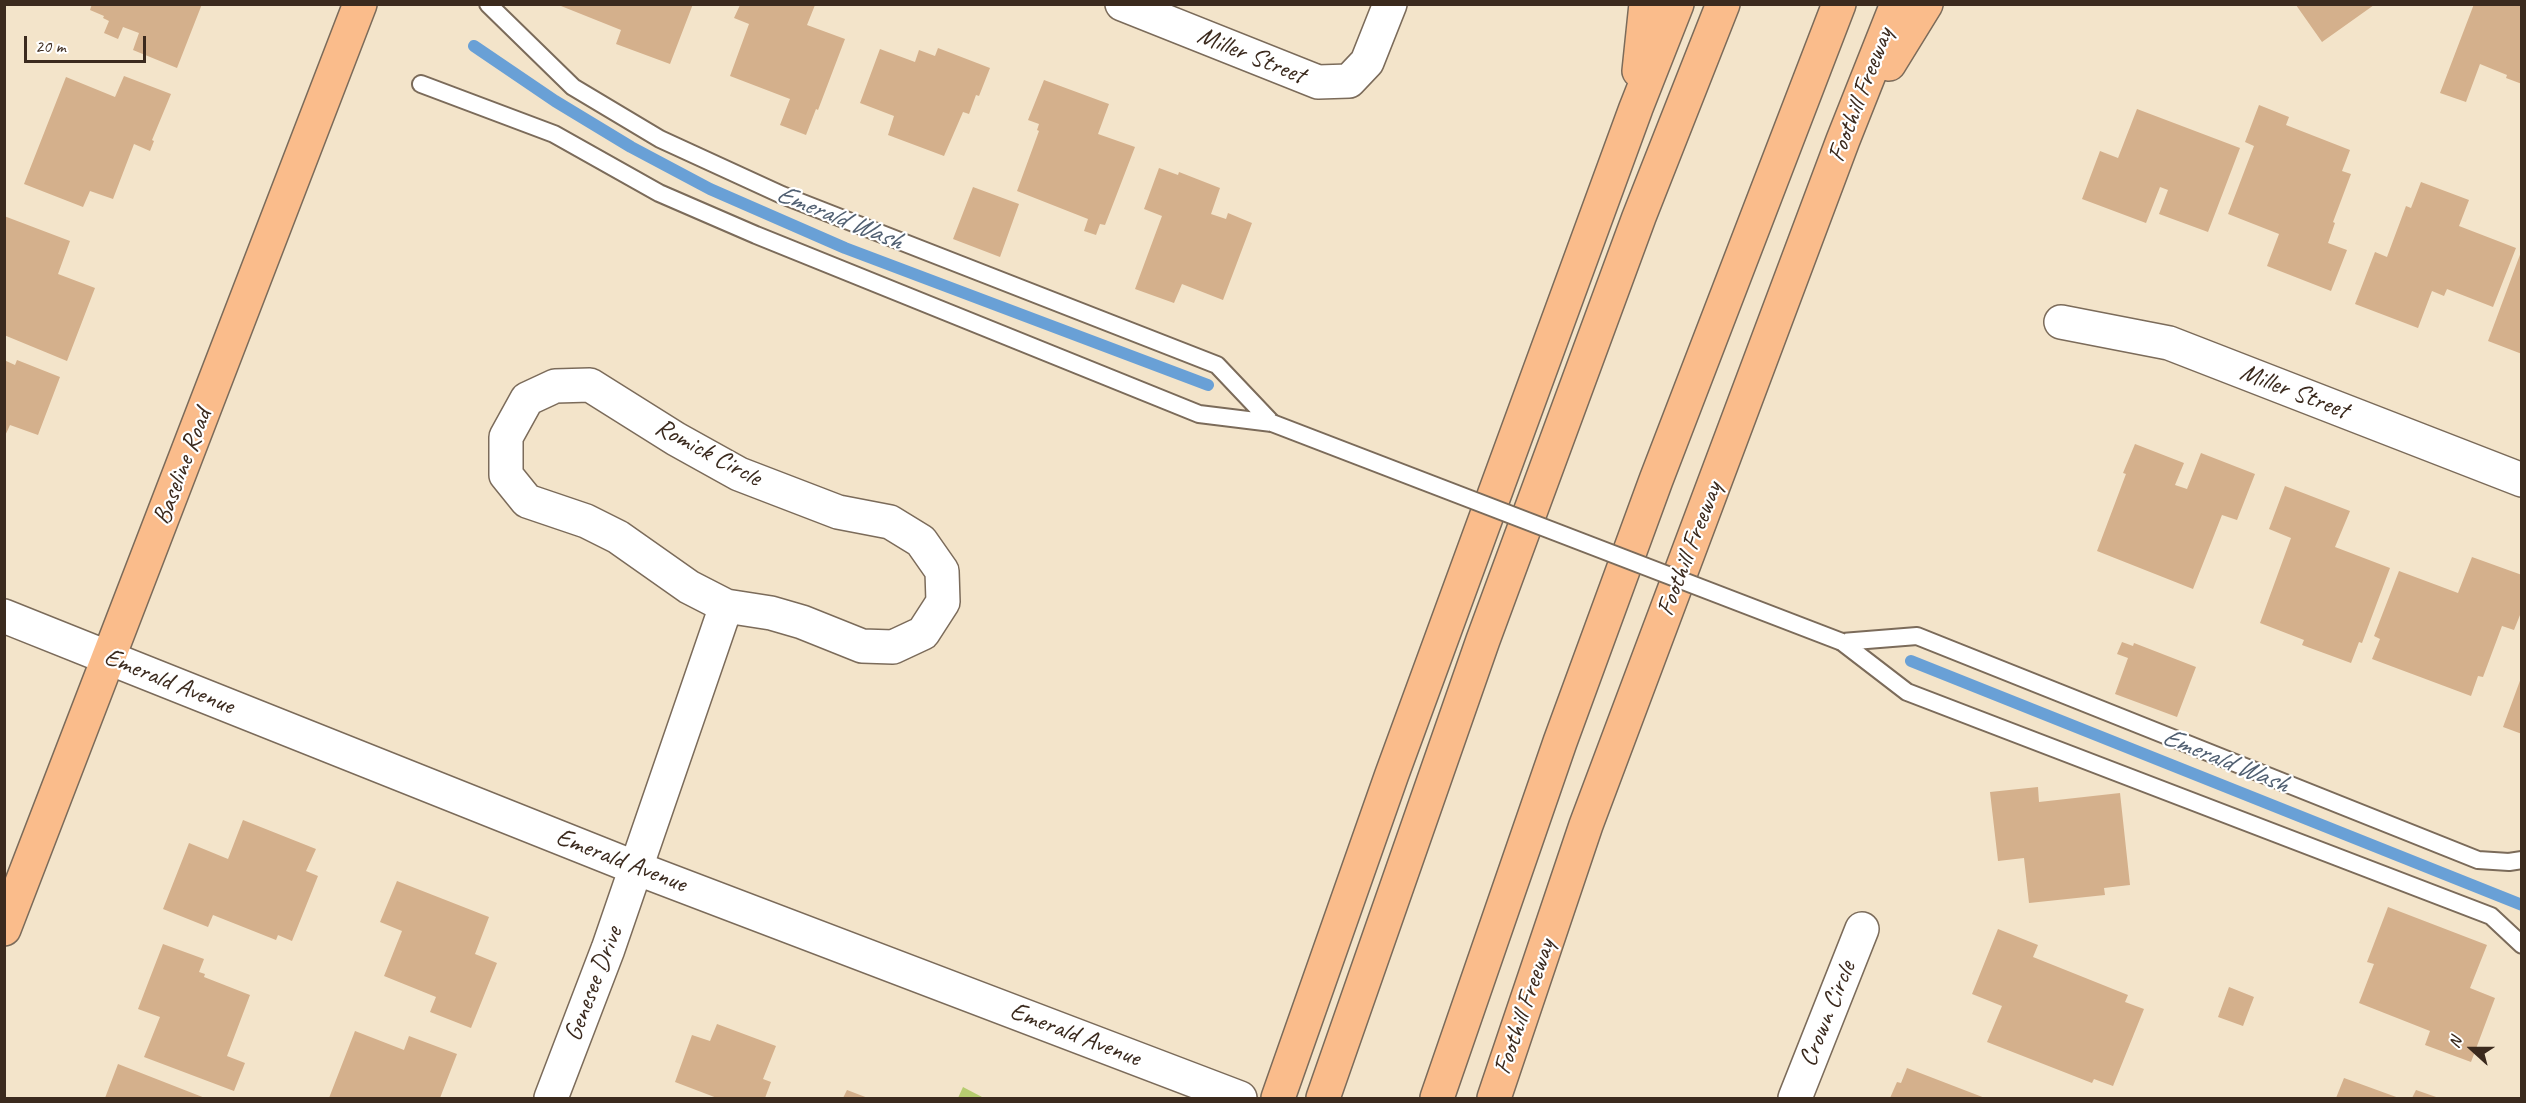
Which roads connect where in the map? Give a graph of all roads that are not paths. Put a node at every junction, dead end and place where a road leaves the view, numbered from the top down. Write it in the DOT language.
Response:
graph roads {
  1 [pos="360,4"];
  2 [pos="488,4"];
  3 [pos="1122,4"];
  4 [pos="1389,4"];
  5 [pos="1646,4"];
  6 [pos="1677,4"];
  7 [pos="1723,4"];
  8 [pos="1839,4"];
  9 [pos="1896,4"];
  10 [pos="1926,4"];
  11 [pos="422,84"];
  12 [pos="1636,108"];
  13 [pos="1843,140"];
  14 [pos="2061,322"];
  15 [pos="1272,423"];
  16 [pos="2522,480"];
  17 [pos="726,606"];
  18 [pos="4,616"];
  19 [pos="1842,642"];
  20 [pos="109,658"];
  21 [pos="2522,860"];
  22 [pos="636,868"];
  23 [pos="4,929"];
  24 [pos="1862,929"];
  25 [pos="2522,945"];
  26 [pos="551,1098"];
  27 [pos="1240,1098"];
  28 [pos="1278,1098"];
  29 [pos="1323,1098"];
  30 [pos="1437,1098"];
  31 [pos="1494,1098"];
  32 [pos="1795,1098"];
  1 -- 20 [label="main road, Baseline Road"];
  2 -- 15 [label="lane"];
  3 -- 4 [label="street, Miller Street"];
  5 -- 12 [label="main road"];
  6 -- 12 [label="main road"];
  7 -- 29 [label="main road"];
  8 -- 30 [label="main road"];
  9 -- 13 [label="main road, Foothill Freeway"];
  10 -- 13 [label="main road"];
  11 -- 15 [label="lane"];
  12 -- 28 [label="main road"];
  13 -- 31 [label="main road, Foothill Freeway"];
  14 -- 16 [label="street, Miller Street"];
  15 -- 19 [label="lane, bridge"];
  17 -- 17 [label="street, Romick Circle"];
  17 -- 22 [label="street"];
  18 -- 20 [label="street, Emerald Avenue"];
  19 -- 21 [label="lane"];
  19 -- 25 [label="lane"];
  20 -- 22 [label="street, Emerald Avenue"];
  20 -- 23 [label="main road, Baseline Road"];
  22 -- 26 [label="street, Genesee Drive"];
  22 -- 27 [label="street, Emerald Avenue"];
  24 -- 32 [label="street, Crown Circle"];
}
